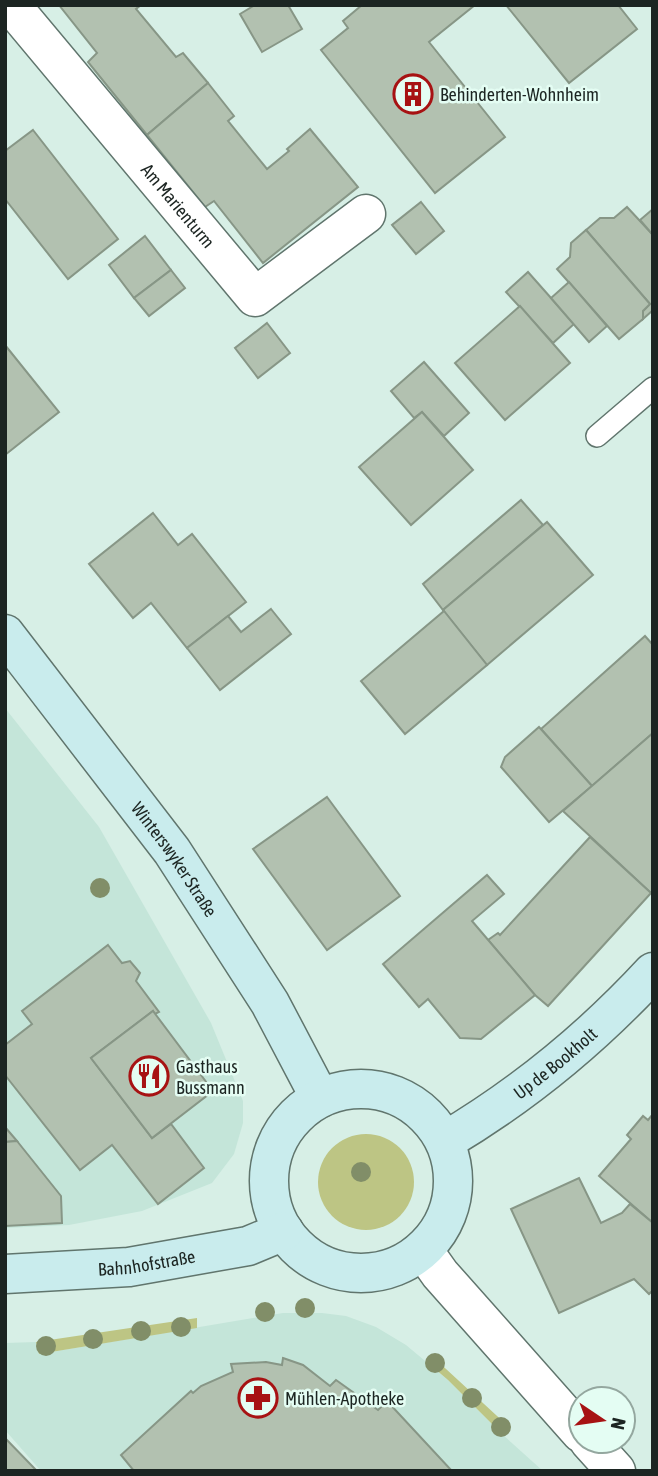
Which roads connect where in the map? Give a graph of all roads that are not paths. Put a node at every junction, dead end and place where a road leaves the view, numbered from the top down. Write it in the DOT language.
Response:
graph roads {
  1 [pos="11,5"];
  2 [pos="366,214"];
  3 [pos="653,388"];
  4 [pos="597,436"];
  5 [pos="5,634"];
  6 [pos="653,972"];
  7 [pos="320,1098"];
  8 [pos="445,1141"];
  9 [pos="284,1231"];
  10 [pos="423,1250"];
  11 [pos="5,1274"];
  12 [pos="567,1417"];
  13 [pos="602,1455"];
  14 [pos="616,1471"];
  1 -- 2 [label="street, Am Marienturm"];
  3 -- 4 [label="lane"];
  5 -- 7 [label="street, Winterswyker Straße"];
  6 -- 8 [label="street, Up de Bookholt"];
  7 -- 8 [label="street"];
  7 -- 9 [label="street"];
  8 -- 10 [label="street"];
  9 -- 10 [label="street"];
  9 -- 11 [label="street, Bahnhofstraße"];
  10 -- 12 [label="street"];
  13 -- 14 [label="street"];
}
